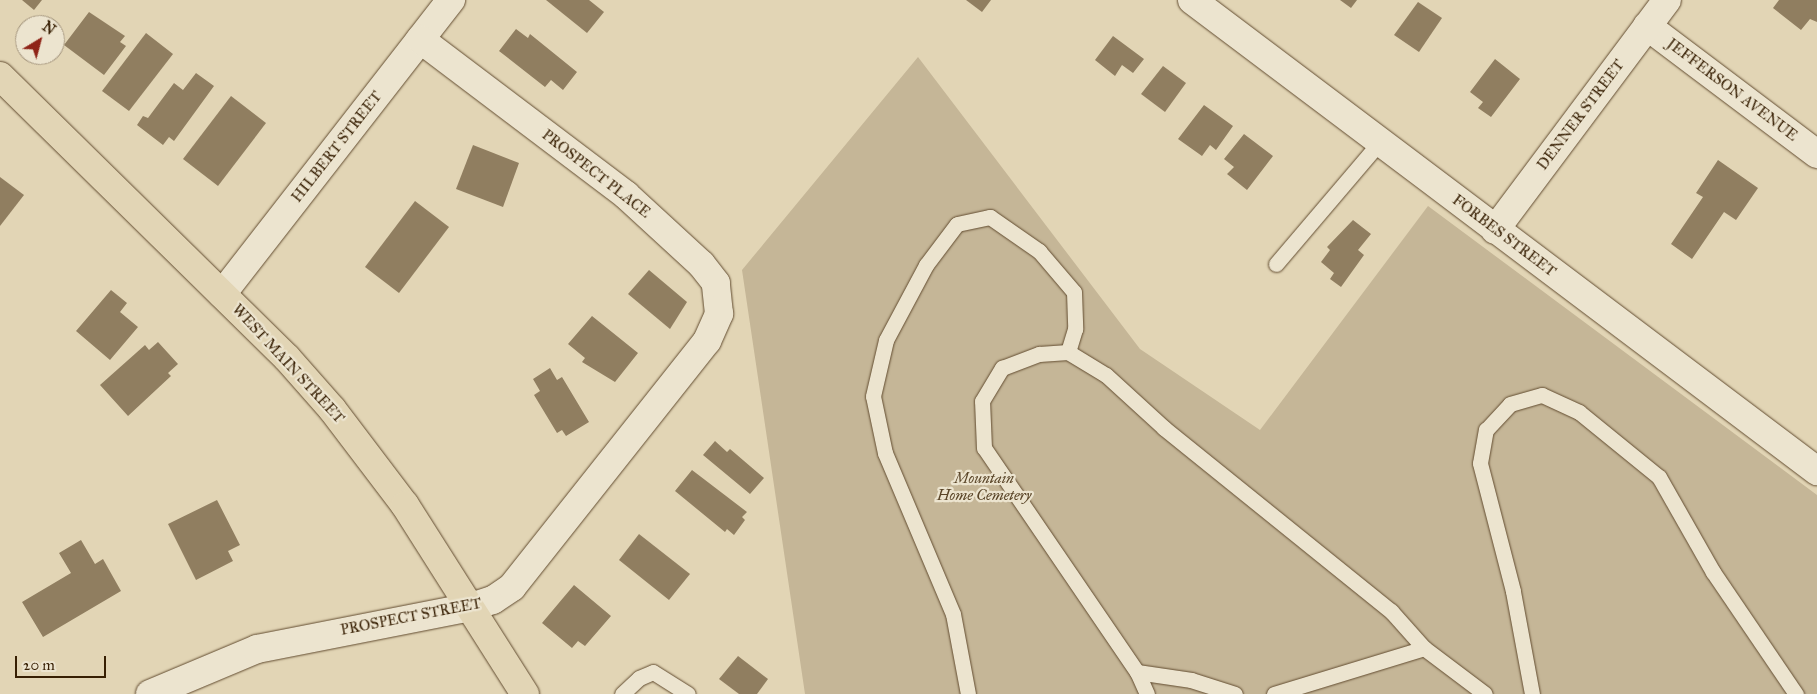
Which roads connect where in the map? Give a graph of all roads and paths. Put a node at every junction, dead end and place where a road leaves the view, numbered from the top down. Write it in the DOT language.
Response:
graph roads {
  1 [pos="451,0"];
  2 [pos="1192,0"];
  3 [pos="1666,0"];
  4 [pos="1647,26"];
  5 [pos="420,40"];
  6 [pos="0,76"];
  7 [pos="1380,142"];
  8 [pos="1817,154"];
  9 [pos="1495,230"];
  10 [pos="1276,264"];
  11 [pos="222,294"];
  12 [pos="1068,352"];
  13 [pos="690,363"];
  14 [pos="1817,471"];
  15 [pos="471,608"];
  16 [pos="1424,648"];
  17 [pos="1137,672"];
  18 [pos="157,692"];
  19 [pos="524,694"];
  20 [pos="622,694"];
  21 [pos="688,694"];
  22 [pos="968,694"];
  23 [pos="1147,694"];
  24 [pos="1235,694"];
  25 [pos="1274,694"];
  26 [pos="1485,694"];
  27 [pos="1532,694"];
  28 [pos="1796,694"];
  1 -- 5 [label="street, HILBERT STREET"];
  2 -- 7 [label="street, FORBES STREET"];
  3 -- 4 [label="street, DENNER STREET"];
  4 -- 8 [label="street, JEFFERSON AVENUE"];
  4 -- 9 [label="street, DENNER STREET"];
  5 -- 11 [label="street, HILBERT STREET"];
  5 -- 13 [label="street, PROSPECT PLACE"];
  6 -- 11 [label="main road, WEST MAIN STREET"];
  7 -- 9 [label="street, FORBES STREET"];
  7 -- 10 [label="lane"];
  9 -- 14 [label="street, FORBES STREET"];
  11 -- 15 [label="main road, WEST MAIN STREET"];
  12 -- 16 [label="lane"];
  12 -- 17 [label="lane"];
  12 -- 22 [label="lane"];
  13 -- 15 [label="street, PROSPECT STREET"];
  15 -- 18 [label="street, PROSPECT STREET"];
  15 -- 19 [label="main road, WEST MAIN STREET"];
  16 -- 25 [label="lane"];
  16 -- 26 [label="lane"];
  17 -- 23 [label="lane"];
  17 -- 24 [label="lane"];
  20 -- 21 [label="lane"];
  27 -- 28 [label="lane"];
}
